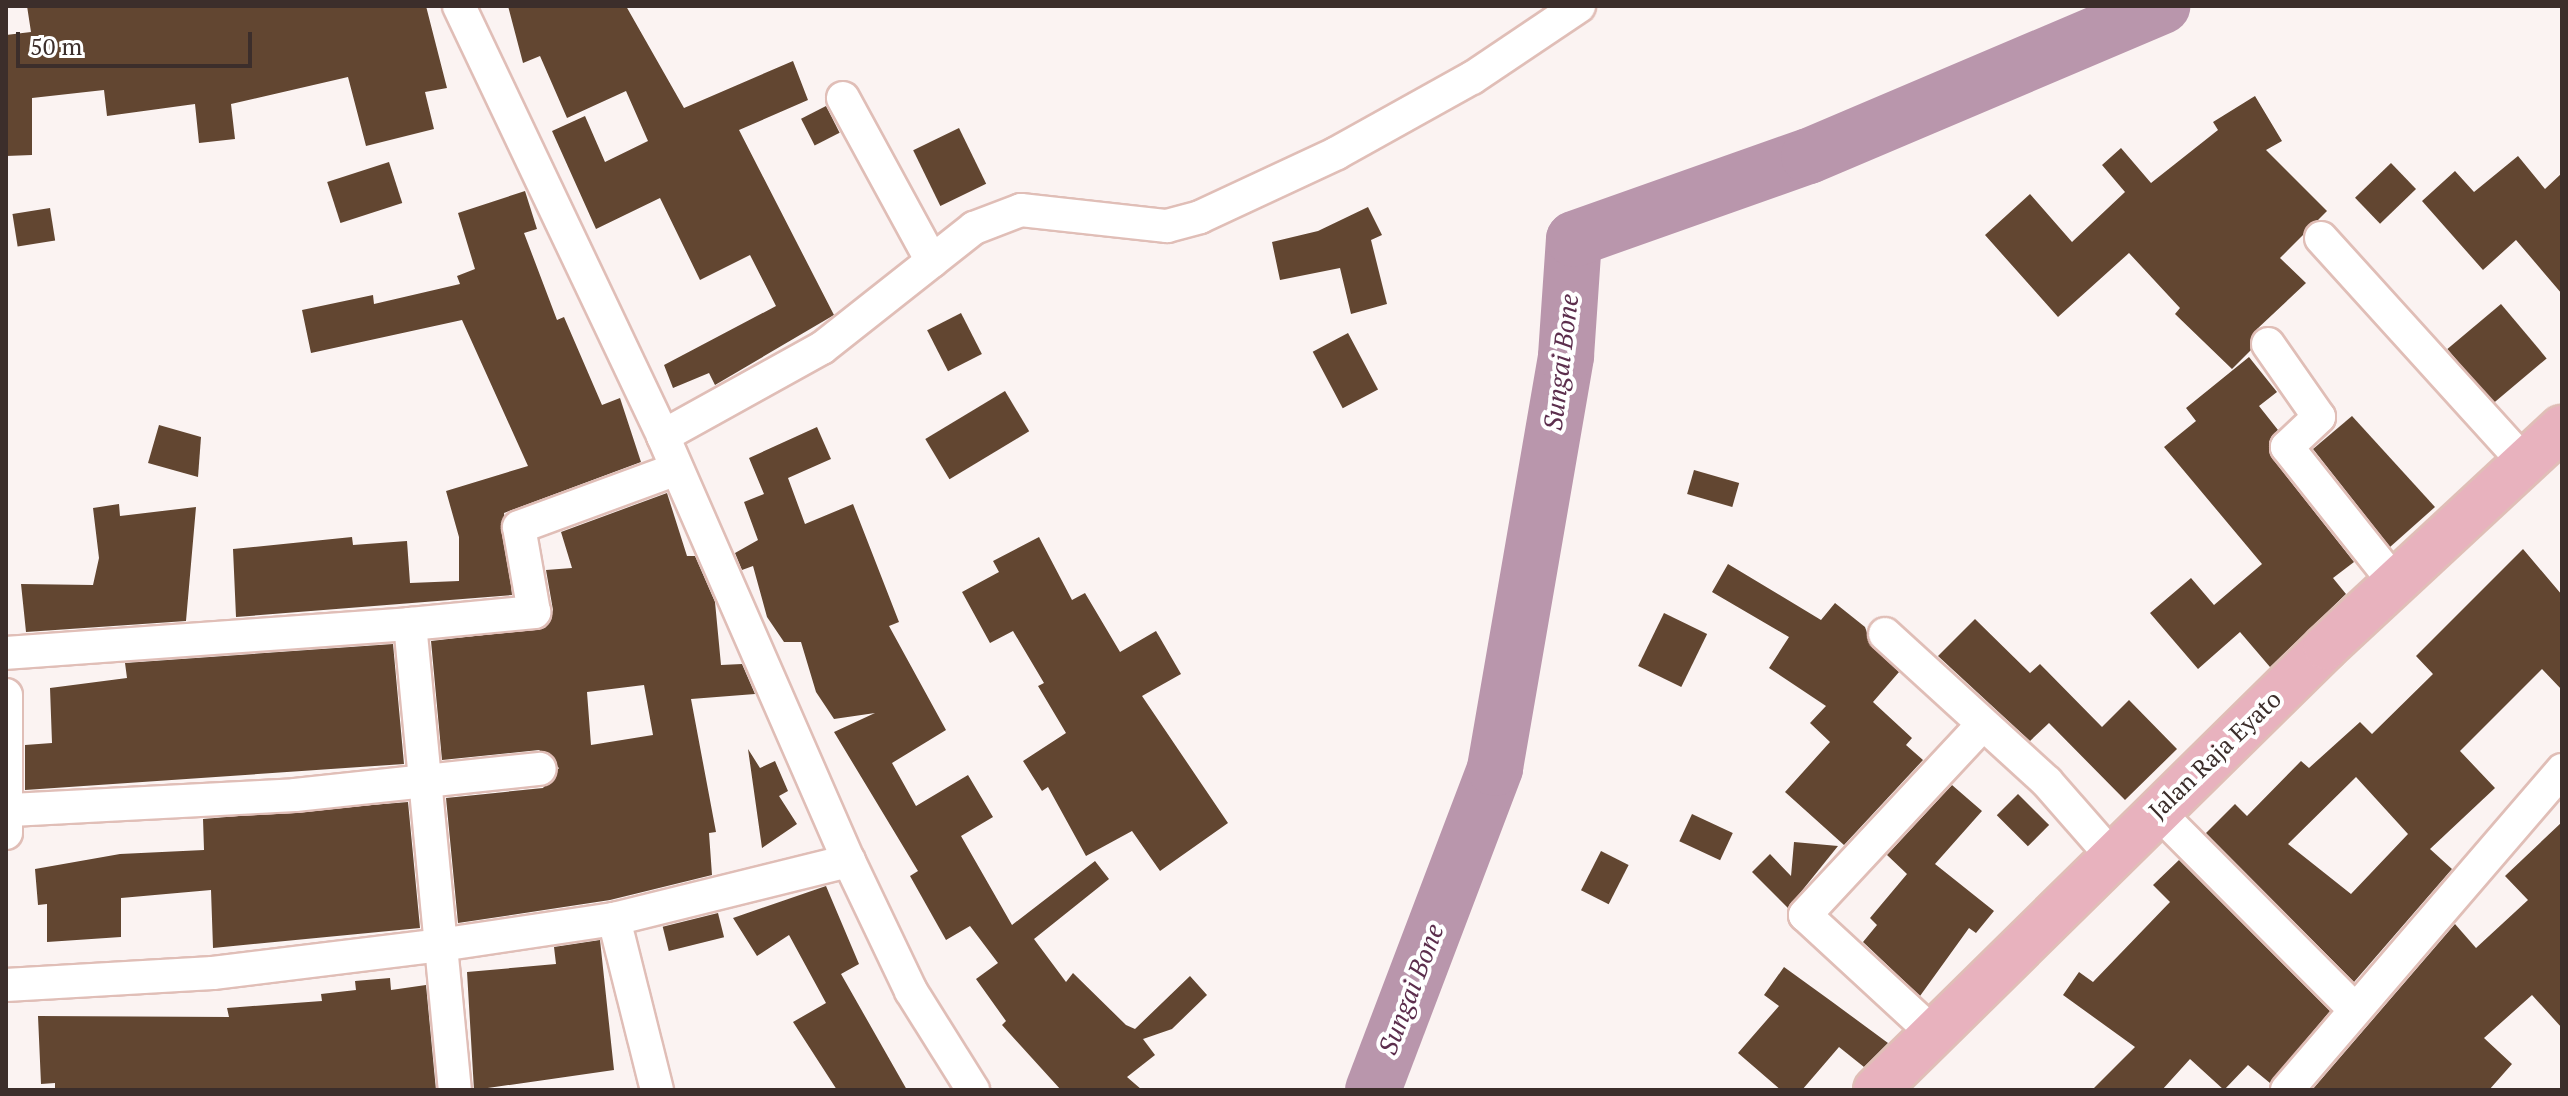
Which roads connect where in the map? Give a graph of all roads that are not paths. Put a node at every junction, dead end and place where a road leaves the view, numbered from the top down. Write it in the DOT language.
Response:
graph roads {
  1 [pos="459,6"];
  2 [pos="1579,6"];
  3 [pos="843,98"];
  4 [pos="2321,238"];
  5 [pos="932,261"];
  6 [pos="2268,344"];
  7 [pos="2562,428"];
  8 [pos="663,436"];
  9 [pos="2524,462"];
  10 [pos="677,469"];
  11 [pos="2395,583"];
  12 [pos="410,624"];
  13 [pos="1885,634"];
  14 [pos="6,653"];
  15 [pos="6,695"];
  16 [pos="1982,725"];
  17 [pos="540,769"];
  18 [pos="2562,770"];
  19 [pos="428,783"];
  20 [pos="2157,811"];
  21 [pos="8,821"];
  22 [pos="2111,855"];
  23 [pos="849,861"];
  24 [pos="614,919"];
  25 [pos="440,945"];
  26 [pos="6,985"];
  27 [pos="2353,1008"];
  28 [pos="1933,1033"];
  29 [pos="455,1090"];
  30 [pos="657,1090"];
  31 [pos="973,1090"];
  32 [pos="1876,1090"];
  33 [pos="2287,1090"];
  1 -- 8 [label="street"];
  2 -- 5 [label="street"];
  3 -- 5 [label="street"];
  4 -- 9 [label="street"];
  5 -- 8 [label="street"];
  6 -- 11 [label="street"];
  7 -- 9 [label="main road, Jalan Raja Eyato"];
  8 -- 10 [label="street"];
  9 -- 11 [label="main road, Jalan Raja Eyato"];
  10 -- 12 [label="street"];
  10 -- 23 [label="street"];
  11 -- 20 [label="main road, Jalan Raja Eyato"];
  12 -- 14 [label="street"];
  12 -- 19 [label="street"];
  13 -- 16 [label="street"];
  15 -- 21 [label="street"];
  16 -- 22 [label="street"];
  16 -- 28 [label="street"];
  17 -- 19 [label="street"];
  18 -- 27 [label="street"];
  19 -- 21 [label="street"];
  19 -- 25 [label="street"];
  20 -- 22 [label="main road, Jalan Raja Eyato"];
  20 -- 27 [label="street"];
  22 -- 28 [label="main road, Jalan Raja Eyato"];
  23 -- 24 [label="street"];
  23 -- 31 [label="street"];
  24 -- 25 [label="street"];
  24 -- 30 [label="street"];
  25 -- 26 [label="street"];
  25 -- 29 [label="street"];
  27 -- 33 [label="street"];
  28 -- 32 [label="main road, Jalan Raja Eyato"];
}
